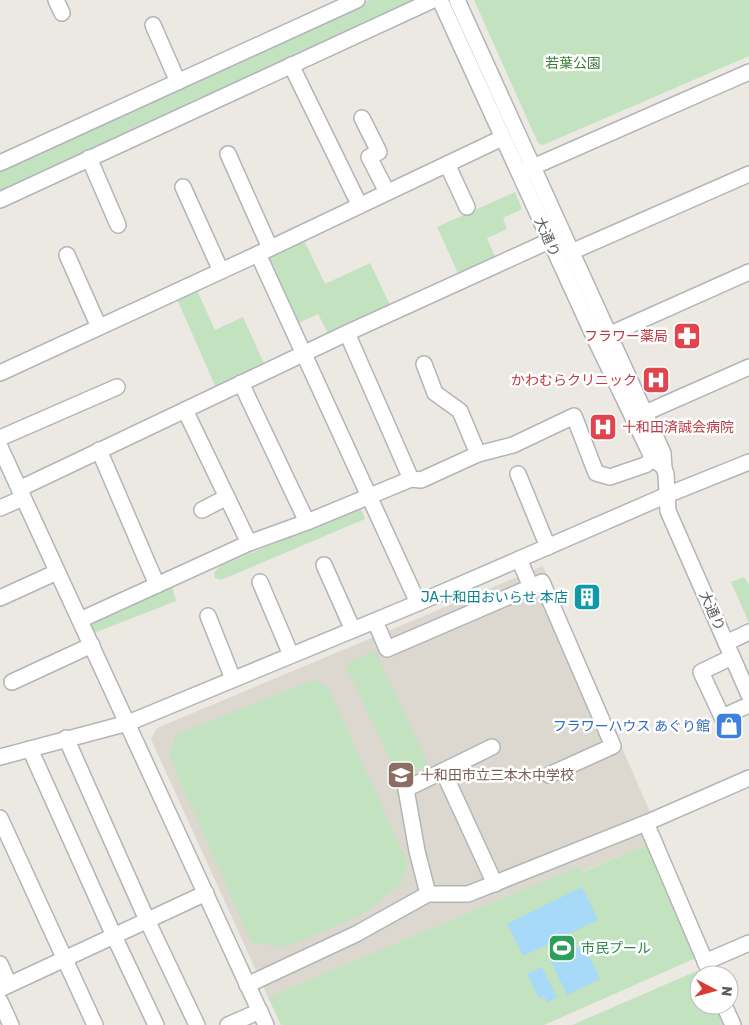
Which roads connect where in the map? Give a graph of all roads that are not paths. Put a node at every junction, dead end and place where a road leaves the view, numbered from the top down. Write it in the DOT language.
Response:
graph roads {
  1 [pos="357,0"];
  2 [pos="433,0"];
  3 [pos="440,0"];
  4 [pos="457,0"];
  5 [pos="325,7"];
  6 [pos="153,26"];
  7 [pos="291,65"];
  8 [pos="749,72"];
  9 [pos="178,82"];
  10 [pos="362,118"];
  11 [pos="502,138"];
  12 [pos="228,154"];
  13 [pos="89,158"];
  14 [pos="0,163"];
  15 [pos="447,164"];
  16 [pos="534,167"];
  17 [pos="520,174"];
  18 [pos="749,174"];
  19 [pos="183,187"];
  20 [pos="387,192"];
  21 [pos="0,200"];
  22 [pos="359,204"];
  23 [pos="467,207"];
  24 [pos="118,225"];
  25 [pos="549,241"];
  26 [pos="264,251"];
  27 [pos="571,252"];
  28 [pos="67,255"];
  29 [pos="221,271"];
  30 [pos="749,272"];
  31 [pos="99,327"];
  32 [pos="347,333"];
  33 [pos="608,335"];
  34 [pos="304,354"];
  35 [pos="424,364"];
  36 [pos="749,367"];
  37 [pos="0,373"];
  38 [pos="241,383"];
  39 [pos="117,387"];
  40 [pos="185,410"];
  41 [pos="645,413"];
  42 [pos="0,438"];
  43 [pos="0,447"];
  44 [pos="98,450"];
  45 [pos="478,454"];
  46 [pos="749,462"];
  47 [pos="658,464"];
  48 [pos="518,474"];
  49 [pos="411,479"];
  50 [pos="21,494"];
  51 [pos="370,496"];
  52 [pos="667,496"];
  53 [pos="227,497"];
  54 [pos="0,508"];
  55 [pos="202,510"];
  56 [pos="307,522"];
  57 [pos="249,543"];
  58 [pos="548,547"];
  59 [pos="519,559"];
  60 [pos="324,565"];
  61 [pos="58,572"];
  62 [pos="260,582"];
  63 [pos="157,585"];
  64 [pos="531,587"];
  65 [pos="0,598"];
  66 [pos="418,602"];
  67 [pos="208,616"];
  68 [pos="80,620"];
  69 [pos="375,621"];
  70 [pos="353,630"];
  71 [pos="749,632"];
  72 [pos="726,643"];
  73 [pos="92,645"];
  74 [pos="291,655"];
  75 [pos="732,657"];
  76 [pos="233,679"];
  77 [pos="12,682"];
  78 [pos="749,695"];
  79 [pos="749,705"];
  80 [pos="128,723"];
  81 [pos="66,738"];
  82 [pos="492,747"];
  83 [pos="30,749"];
  84 [pos="0,757"];
  85 [pos="443,772"];
  86 [pos="549,775"];
  87 [pos="749,778"];
  88 [pos="0,818"];
  89 [pos="646,823"];
  90 [pos="7,851"];
  91 [pos="495,884"];
  92 [pos="206,894"];
  93 [pos="428,894"];
  94 [pos="147,920"];
  95 [pos="114,936"];
  96 [pos="749,943"];
  97 [pos="64,960"];
  98 [pos="0,964"];
  99 [pos="707,965"];
  100 [pos="713,965"];
  101 [pos="247,985"];
  102 [pos="5,987"];
  103 [pos="0,1001"];
  104 [pos="260,1011"];
  105 [pos="11,1025"];
  106 [pos="95,1025"];
  107 [pos="156,1025"];
  108 [pos="197,1025"];
  109 [pos="228,1025"];
  110 [pos="266,1025"];
  1 -- 5 [label="street"];
  2 -- 7 [label="street"];
  3 -- 11 [label="street, 大通り"];
  4 -- 16 [label="street, 大通り"];
  5 -- 9 [label="street"];
  6 -- 9 [label="street"];
  7 -- 13 [label="street"];
  7 -- 22 [label="street"];
  8 -- 16 [label="street"];
  9 -- 14 [label="street"];
  10 -- 20 [label="street"];
  11 -- 15 [label="street"];
  11 -- 17 [label="street, 大通り"];
  12 -- 26 [label="street"];
  13 -- 21 [label="street"];
  13 -- 24 [label="street"];
  15 -- 20 [label="street"];
  15 -- 23 [label="street"];
  16 -- 17 [label="street"];
  16 -- 27 [label="street, 大通り"];
  17 -- 25 [label="street, 大通り"];
  18 -- 27 [label="street"];
  19 -- 29 [label="street"];
  20 -- 22 [label="street"];
  22 -- 26 [label="street"];
  25 -- 32 [label="street"];
  25 -- 47 [label="street, 大通り"];
  26 -- 29 [label="street"];
  26 -- 34 [label="street"];
  27 -- 33 [label="street, 大通り"];
  28 -- 31 [label="street"];
  29 -- 31 [label="street"];
  30 -- 33 [label="street"];
  31 -- 37 [label="street"];
  32 -- 34 [label="street"];
  32 -- 49 [label="street"];
  33 -- 41 [label="street, 大通り"];
  34 -- 38 [label="street"];
  34 -- 51 [label="street"];
  35 -- 45 [label="street"];
  36 -- 41 [label="street"];
  38 -- 40 [label="street"];
  38 -- 56 [label="street"];
  39 -- 42 [label="street"];
  40 -- 44 [label="street"];
  40 -- 53 [label="street"];
  41 -- 47 [label="street, 大通り"];
  43 -- 50 [label="street"];
  44 -- 50 [label="street"];
  44 -- 63 [label="street"];
  45 -- 47 [label="street"];
  45 -- 49 [label="street"];
  46 -- 52 [label="street"];
  47 -- 52 [label="street, 大通り"];
  48 -- 58 [label="street"];
  49 -- 51 [label="street"];
  50 -- 54 [label="street"];
  50 -- 61 [label="street"];
  51 -- 56 [label="street"];
  51 -- 66 [label="street"];
  52 -- 58 [label="street"];
  52 -- 72 [label="street, 大通り"];
  53 -- 55 [label="street"];
  53 -- 57 [label="street"];
  56 -- 57 [label="street"];
  57 -- 63 [label="street"];
  58 -- 59 [label="street"];
  59 -- 64 [label="street"];
  59 -- 66 [label="street"];
  60 -- 70 [label="street"];
  61 -- 65 [label="street"];
  61 -- 68 [label="street"];
  62 -- 74 [label="street"];
  63 -- 68 [label="street"];
  64 -- 69 [label="street"];
  64 -- 86 [label="street"];
  66 -- 69 [label="street"];
  67 -- 76 [label="street"];
  68 -- 73 [label="street"];
  69 -- 70 [label="street"];
  70 -- 74 [label="street"];
  71 -- 72 [label="street"];
  72 -- 75 [label="street, 大通り"];
  73 -- 77 [label="street"];
  73 -- 80 [label="street"];
  74 -- 76 [label="street"];
  75 -- 78 [label="street, 大通り"];
  75 -- 79 [label="street"];
  76 -- 80 [label="street"];
  80 -- 81 [label="street"];
  80 -- 92 [label="street"];
  81 -- 83 [label="street"];
  81 -- 94 [label="street"];
  82 -- 85 [label="street"];
  83 -- 84 [label="street"];
  83 -- 95 [label="street"];
  85 -- 91 [label="street"];
  85 -- 93 [label="street"];
  87 -- 89 [label="street"];
  88 -- 90 [label="street"];
  89 -- 91 [label="street"];
  89 -- 99 [label="street"];
  90 -- 97 [label="street"];
  91 -- 93 [label="street"];
  92 -- 94 [label="street"];
  92 -- 101 [label="street"];
  93 -- 101 [label="street"];
  94 -- 95 [label="street"];
  94 -- 108 [label="street"];
  95 -- 97 [label="street"];
  95 -- 107 [label="street"];
  96 -- 100 [label="street"];
  97 -- 102 [label="street"];
  97 -- 106 [label="street"];
  98 -- 102 [label="street"];
  101 -- 104 [label="street"];
  103 -- 105 [label="street"];
  104 -- 109 [label="street"];
  104 -- 110 [label="street"];
}
